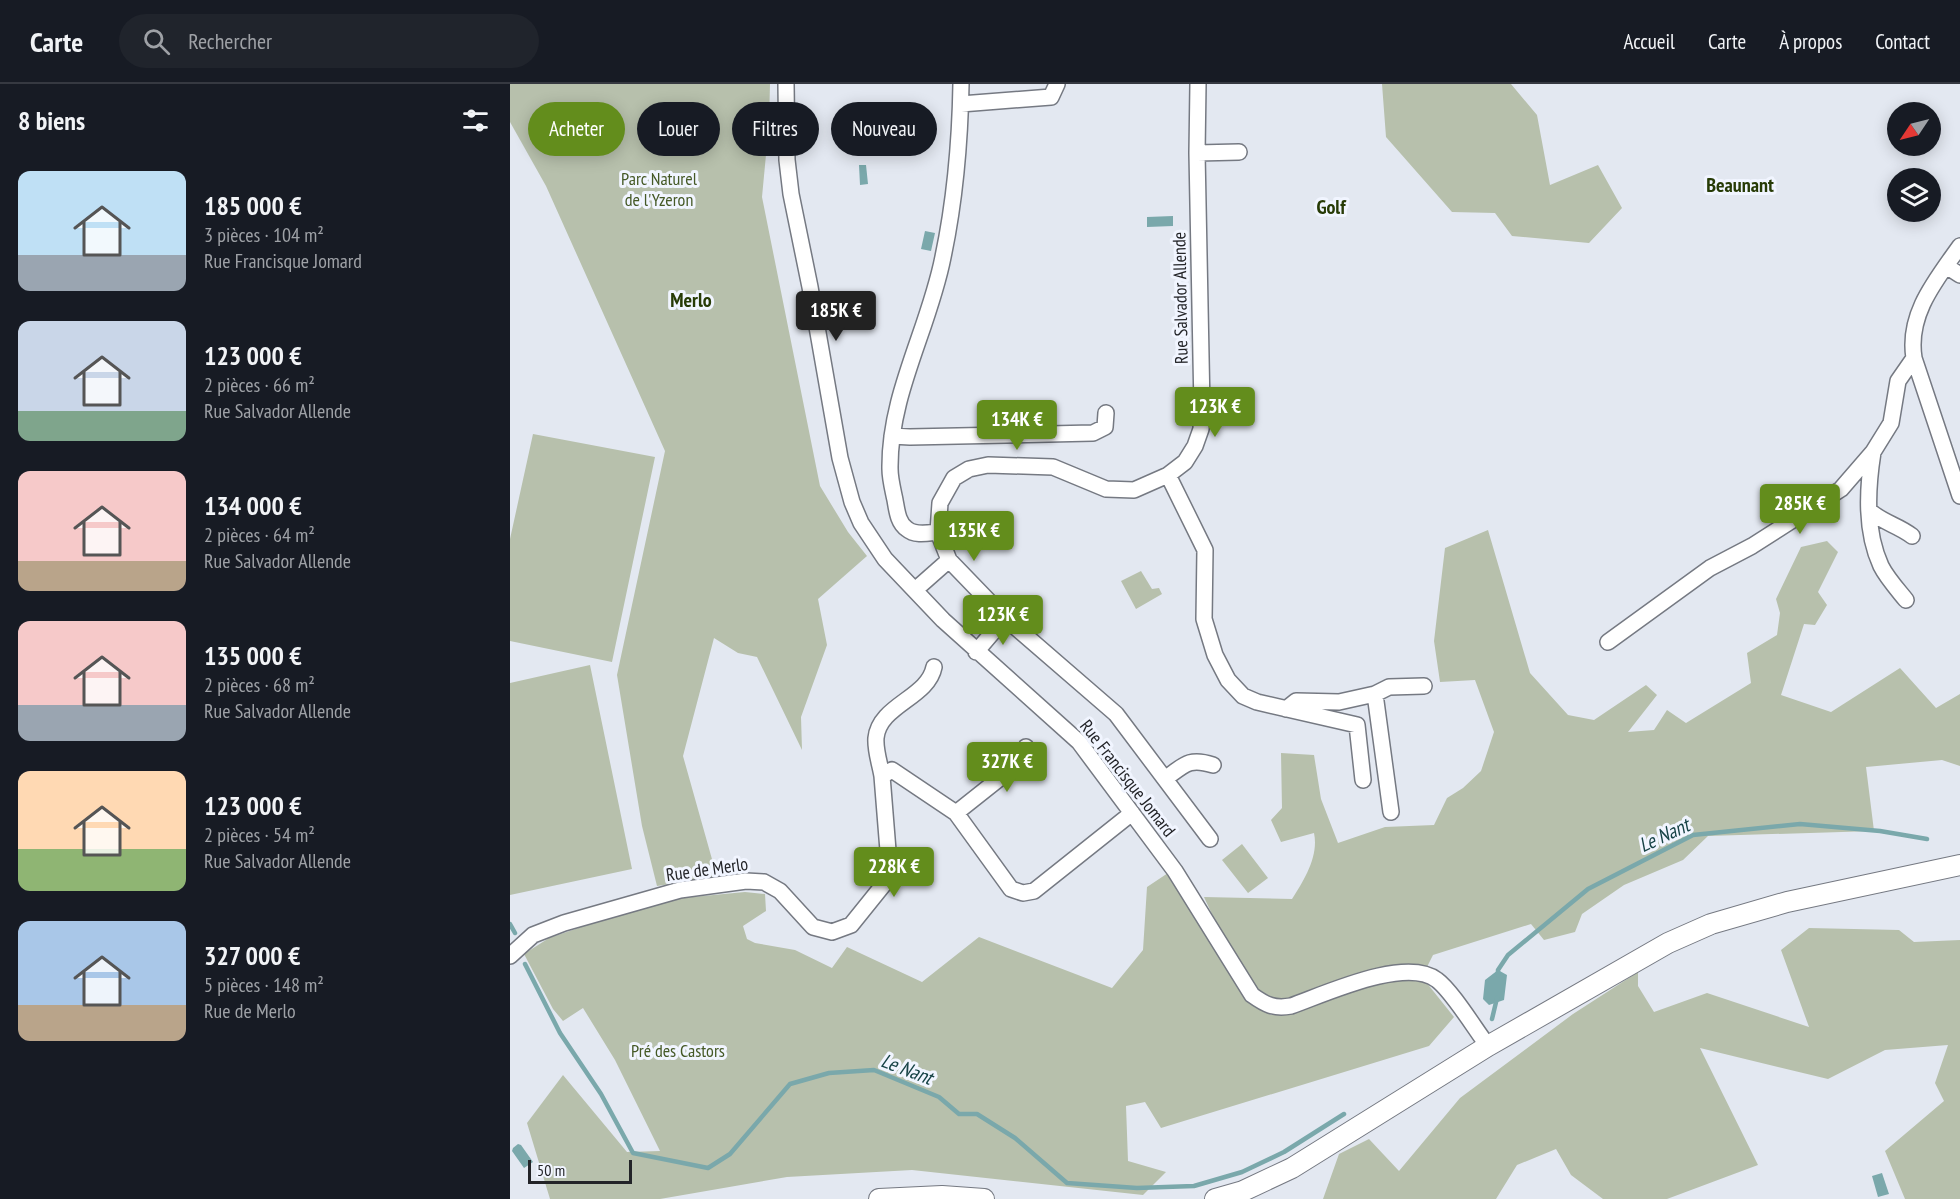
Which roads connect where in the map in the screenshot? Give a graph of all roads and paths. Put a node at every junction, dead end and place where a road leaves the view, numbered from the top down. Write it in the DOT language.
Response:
graph roads {
  1 [pos="786,84"];
  2 [pos="961,84"];
  3 [pos="1057,84"];
  4 [pos="1198,84"];
  5 [pos="961,104"];
  6 [pos="1239,152"];
  7 [pos="1197,153"];
  8 [pos="1960,246"];
  9 [pos="1946,266"];
  10 [pos="1960,275"];
  11 [pos="1914,358"];
  12 [pos="1106,413"];
  13 [pos="892,436"];
  14 [pos="1873,452"];
  15 [pos="1168,475"];
  16 [pos="1960,496"];
  17 [pos="1869,510"];
  18 [pos="938,532"];
  19 [pos="1911,536"];
  20 [pos="949,560"];
  21 [pos="915,590"];
  22 [pos="1906,600"];
  23 [pos="1005,618"];
  24 [pos="1608,642"];
  25 [pos="976,652"];
  26 [pos="934,667"];
  27 [pos="1424,686"];
  28 [pos="1375,694"];
  29 [pos="1286,709"];
  30 [pos="1026,747"];
  31 [pos="1213,765"];
  32 [pos="882,776"];
  33 [pos="1165,779"];
  34 [pos="1363,780"];
  35 [pos="1391,812"];
  36 [pos="956,813"];
  37 [pos="1132,813"];
  38 [pos="1210,839"];
  39 [pos="1960,865"];
  40 [pos="510,956"];
  41 [pos="1488,1046"];
  42 [pos="879,1199"];
  43 [pos="984,1199"];
  44 [pos="1215,1199"];
  1 -- 21 [label="street, Rue Francisque Jomard"];
  2 -- 5 [label="street"];
  3 -- 5 [label="street"];
  4 -- 7 [label="street, Rue Salvador Allende"];
  5 -- 13 [label="street"];
  6 -- 7 [label="street"];
  7 -- 15 [label="street, Rue Salvador Allende"];
  8 -- 9 [label="street"];
  9 -- 10 [label="street"];
  9 -- 11 [label="street"];
  11 -- 14 [label="street"];
  11 -- 16 [label="street"];
  12 -- 13 [label="street"];
  13 -- 18 [label="street"];
  14 -- 17 [label="street"];
  14 -- 24 [label="street"];
  15 -- 18 [label="street, Rue Salvador Allende"];
  15 -- 29 [label="street"];
  17 -- 19 [label="street"];
  17 -- 22 [label="street"];
  18 -- 20 [label="street, Rue Salvador Allende"];
  20 -- 21 [label="street"];
  20 -- 23 [label="street, Rue Salvador Allende"];
  21 -- 25 [label="street, Rue Francisque Jomard"];
  23 -- 25 [label="street"];
  23 -- 33 [label="street, Rue Salvador Allende"];
  25 -- 37 [label="street, Rue Francisque Jomard"];
  26 -- 32 [label="street, Rue de Merlo"];
  27 -- 28 [label="street"];
  28 -- 29 [label="street"];
  28 -- 35 [label="street"];
  29 -- 34 [label="street"];
  30 -- 36 [label="street"];
  31 -- 33 [label="street"];
  32 -- 36 [label="street"];
  32 -- 40 [label="street, Rue de Merlo"];
  33 -- 38 [label="street, Rue Salvador Allende"];
  36 -- 37 [label="street"];
  37 -- 41 [label="street, Rue Francisque Jomard"];
  39 -- 41 [label="main road"];
  41 -- 44 [label="main road"];
  42 -- 43 [label="main road"];
}
